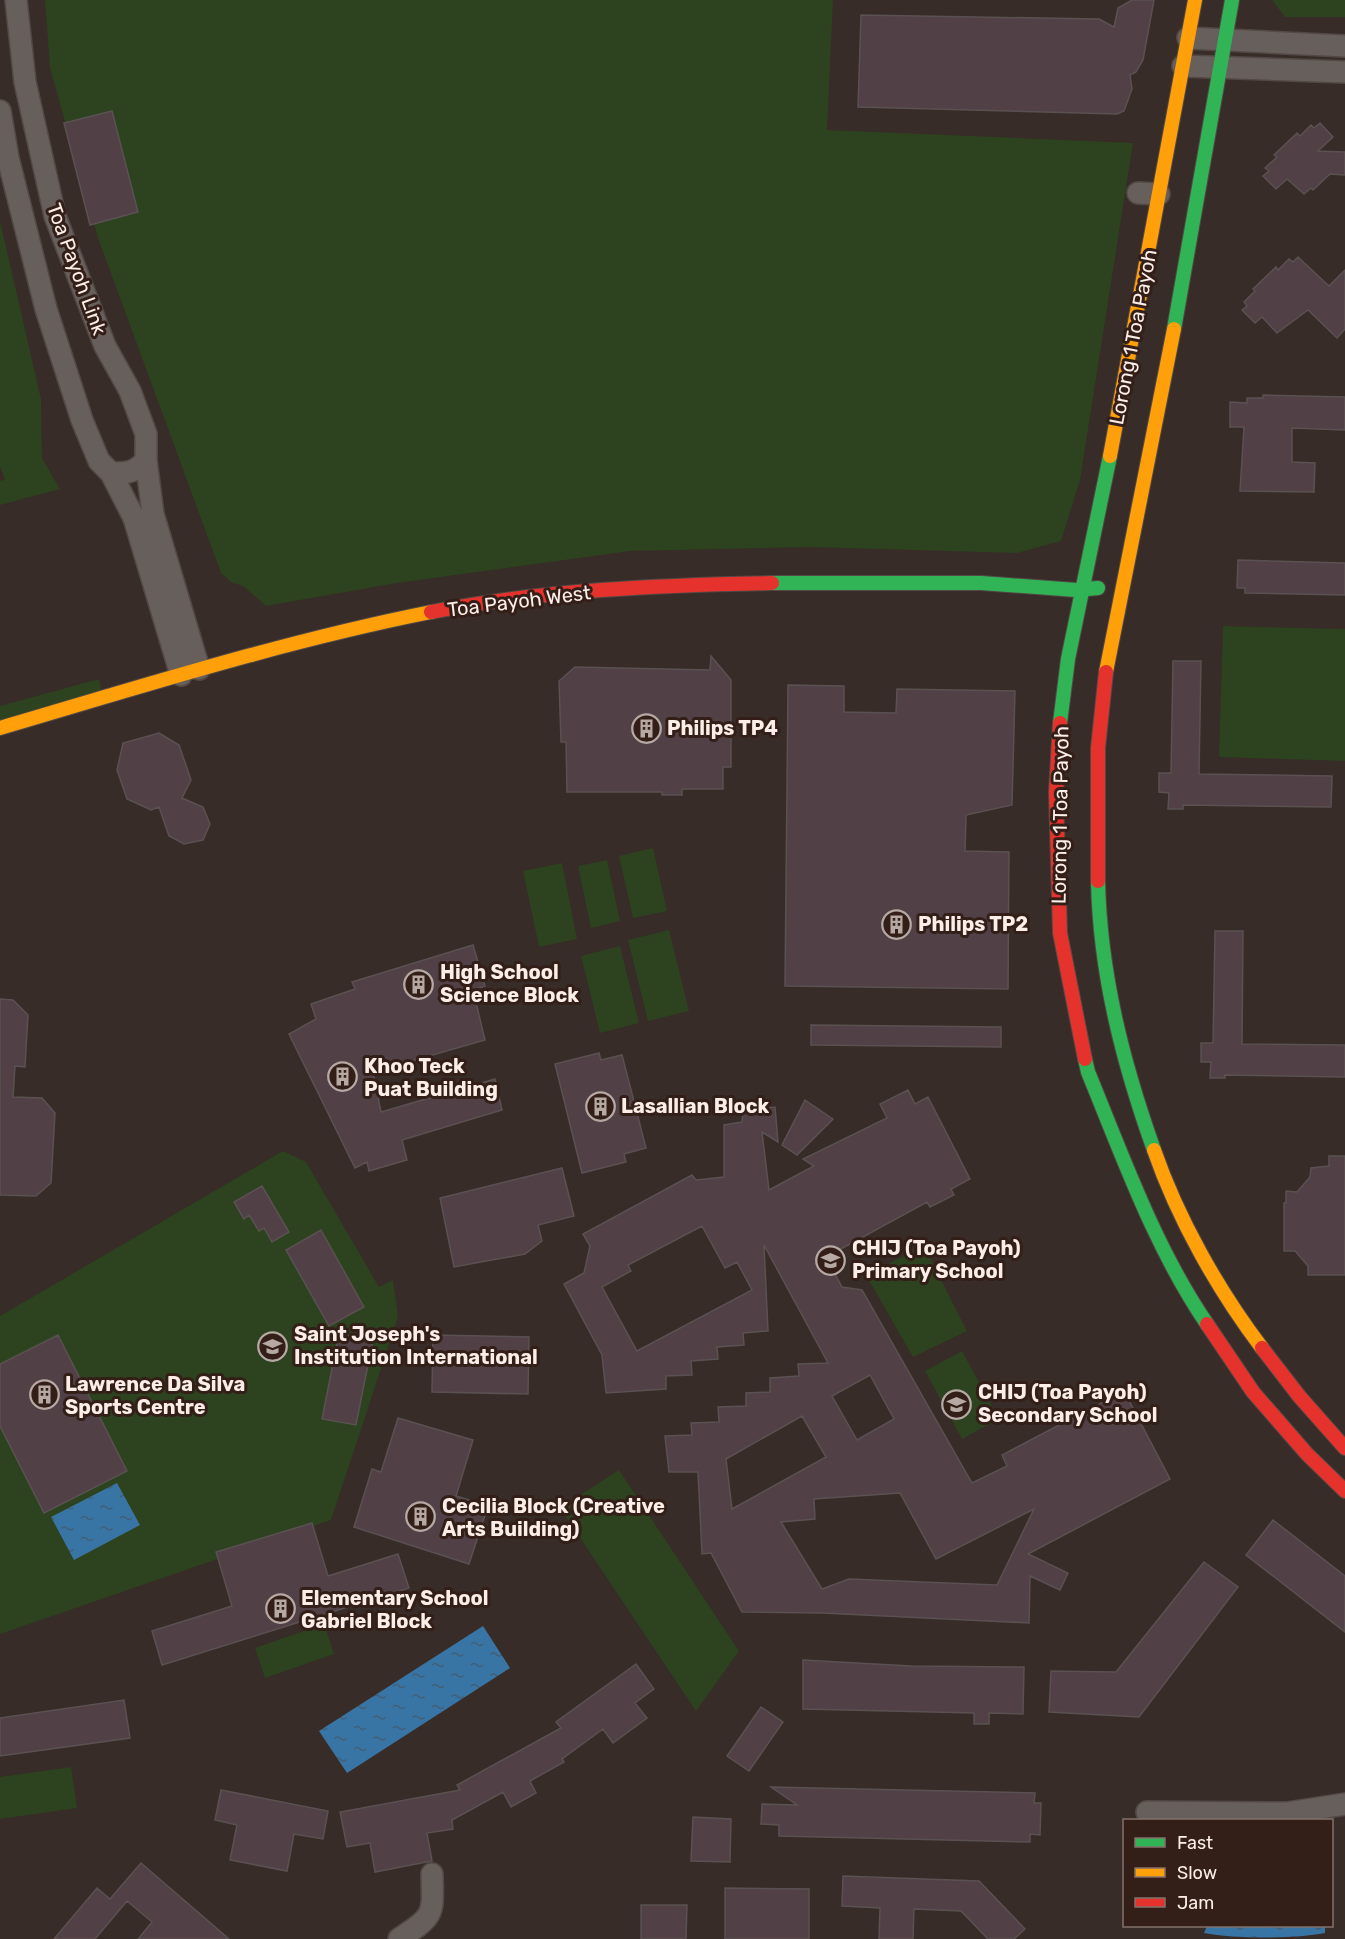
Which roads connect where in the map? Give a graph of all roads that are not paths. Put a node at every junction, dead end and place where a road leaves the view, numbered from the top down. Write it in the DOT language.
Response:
graph roads {
  1 [pos="16,0"];
  2 [pos="1195,0"];
  3 [pos="1232,0"];
  4 [pos="1188,38"];
  5 [pos="1226,42"];
  6 [pos="1345,46"];
  7 [pos="1183,66"];
  8 [pos="1222,69"];
  9 [pos="1345,72"];
  10 [pos="0,111"];
  11 [pos="1138,193"];
  12 [pos="1159,194"];
  13 [pos="146,460"];
  14 [pos="111,472"];
  15 [pos="1087,564"];
  16 [pos="1127,565"];
  17 [pos="1053,587"];
  18 [pos="1081,591"];
  19 [pos="1083,650"];
  20 [pos="1068,658"];
  21 [pos="190,672"];
  22 [pos="0,728"];
  23 [pos="1345,1448"];
  24 [pos="1345,1491"];
  25 [pos="1345,1804"];
  26 [pos="1147,1812"];
  27 [pos="432,1874"];
  28 [pos="399,1939"];
  1 -- 13 [label="street, Toa Payoh Link"];
  2 -- 4 [label="main road, Lorong 1 Toa Payoh"];
  3 -- 5 [label="main road, Lorong 1 Toa Payoh"];
  4 -- 5 [label="street"];
  4 -- 7 [label="main road, Lorong 1 Toa Payoh"];
  5 -- 6 [label="street"];
  5 -- 8 [label="main road, Lorong 1 Toa Payoh"];
  7 -- 8 [label="street"];
  7 -- 12 [label="main road, Lorong 1 Toa Payoh"];
  8 -- 9 [label="street"];
  8 -- 16 [label="main road, Lorong 1 Toa Payoh"];
  10 -- 14 [label="street, Toa Payoh Link"];
  11 -- 12 [label="street"];
  12 -- 15 [label="main road, Lorong 1 Toa Payoh"];
  13 -- 14 [label="street"];
  13 -- 21 [label="street, Toa Payoh Link"];
  14 -- 21 [label="street, Toa Payoh Link"];
  15 -- 17 [label="street"];
  15 -- 18 [label="main road, Lorong 1 Toa Payoh"];
  16 -- 18 [label="main road, Toa Payoh West"];
  16 -- 23 [label="main road, Lorong 1 Toa Payoh"];
  17 -- 18 [label="main road, Toa Payoh West"];
  17 -- 21 [label="main road, Toa Payoh West"];
  18 -- 20 [label="main road, Lorong 1 Toa Payoh"];
  19 -- 20 [label="main road"];
  20 -- 24 [label="main road, Lorong 1 Toa Payoh"];
  21 -- 22 [label="main road, Toa Payoh West"];
  25 -- 26 [label="street"];
  27 -- 28 [label="street"];
}
